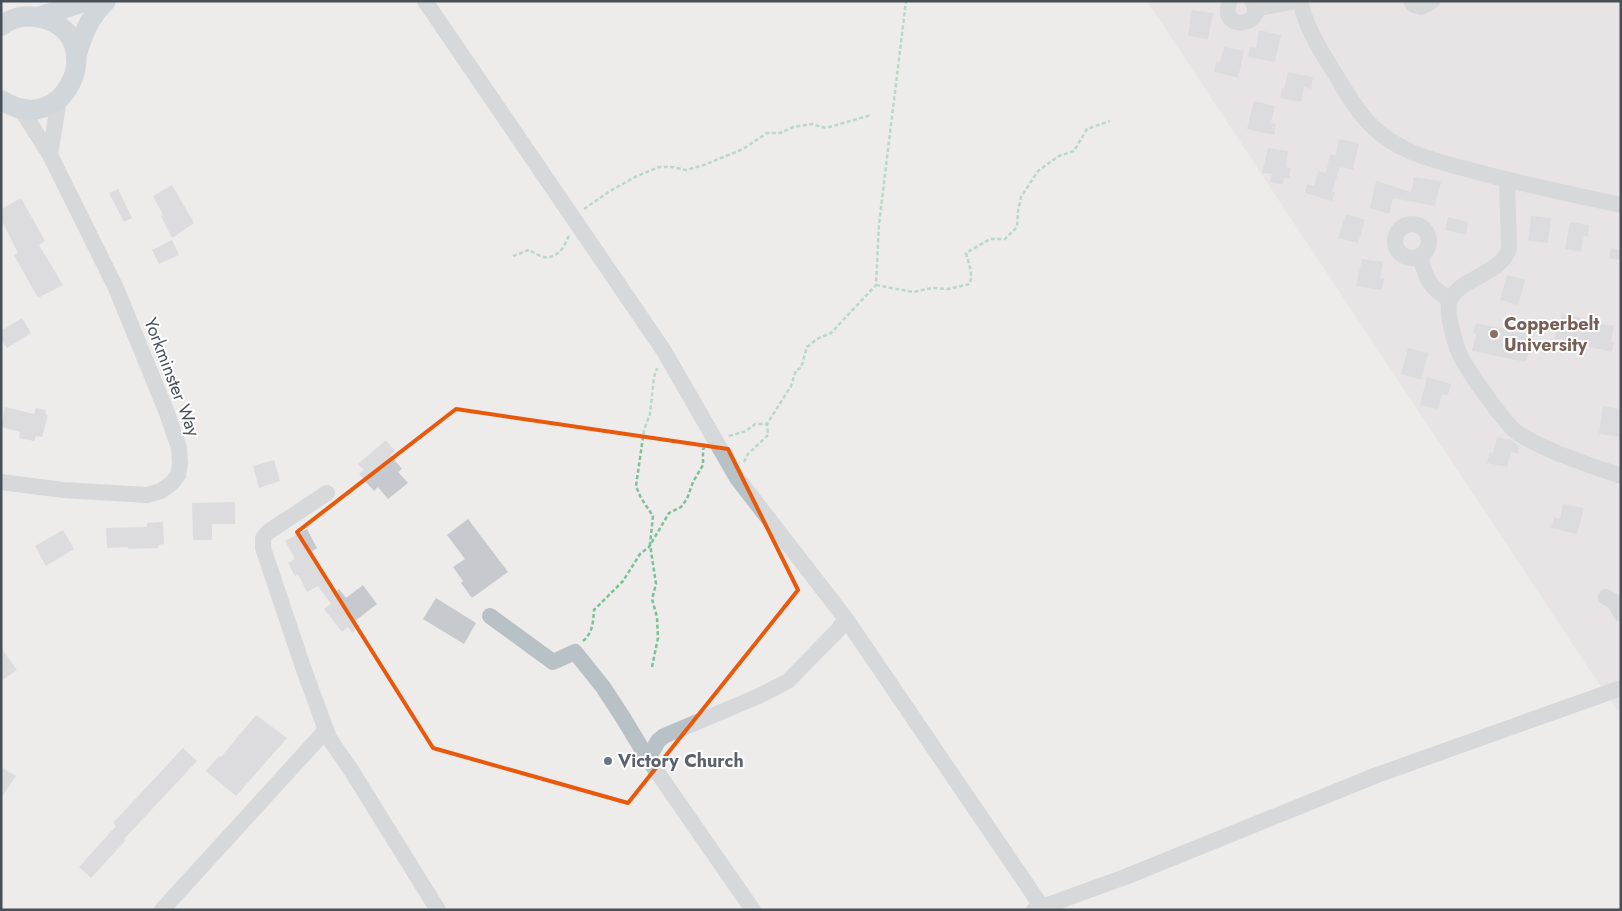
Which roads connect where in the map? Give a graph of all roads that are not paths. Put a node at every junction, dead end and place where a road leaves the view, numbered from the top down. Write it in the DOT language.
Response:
graph roads {
  1 [pos="87,1"];
  2 [pos="106,1"];
  3 [pos="425,1"];
  4 [pos="1230,1"];
  5 [pos="1298,1"];
  6 [pos="1411,1"];
  7 [pos="1432,1"];
  8 [pos="1254,5"];
  9 [pos="38,17"];
  10 [pos="4,23"];
  11 [pos="76,57"];
  12 [pos="59,99"];
  13 [pos="8,105"];
  14 [pos="50,156"];
  15 [pos="1507,180"];
  16 [pos="1621,205"];
  17 [pos="1420,256"];
  18 [pos="1450,300"];
  19 [pos="1621,476"];
  20 [pos="1,482"];
  21 [pos="327,493"];
  22 [pos="1606,597"];
  23 [pos="1621,614"];
  24 [pos="490,616"];
  25 [pos="846,619"];
  26 [pos="1621,688"];
  27 [pos="326,730"];
  28 [pos="648,759"];
  29 [pos="1038,908"];
  30 [pos="162,910"];
  31 [pos="438,910"];
  32 [pos="753,910"];
  1 -- 9 [label="main road"];
  2 -- 11 [label="main road"];
  3 -- 25 [label="street"];
  4 -- 8 [label="street"];
  5 -- 8 [label="street"];
  5 -- 15 [label="street"];
  6 -- 7 [label="street"];
  9 -- 10 [label="main road"];
  9 -- 11 [label="main road"];
  11 -- 12 [label="main road"];
  12 -- 13 [label="main road"];
  12 -- 14 [label="street"];
  13 -- 14 [label="street, Yorkminster Way"];
  14 -- 20 [label="street, Yorkminster Way"];
  15 -- 16 [label="street"];
  15 -- 18 [label="street"];
  17 -- 18 [label="street"];
  18 -- 19 [label="street"];
  21 -- 27 [label="street"];
  22 -- 23 [label="street"];
  24 -- 28 [label="street"];
  25 -- 28 [label="street"];
  25 -- 29 [label="street"];
  26 -- 29 [label="street"];
  27 -- 30 [label="street"];
  27 -- 31 [label="street"];
  28 -- 32 [label="street"];
}
